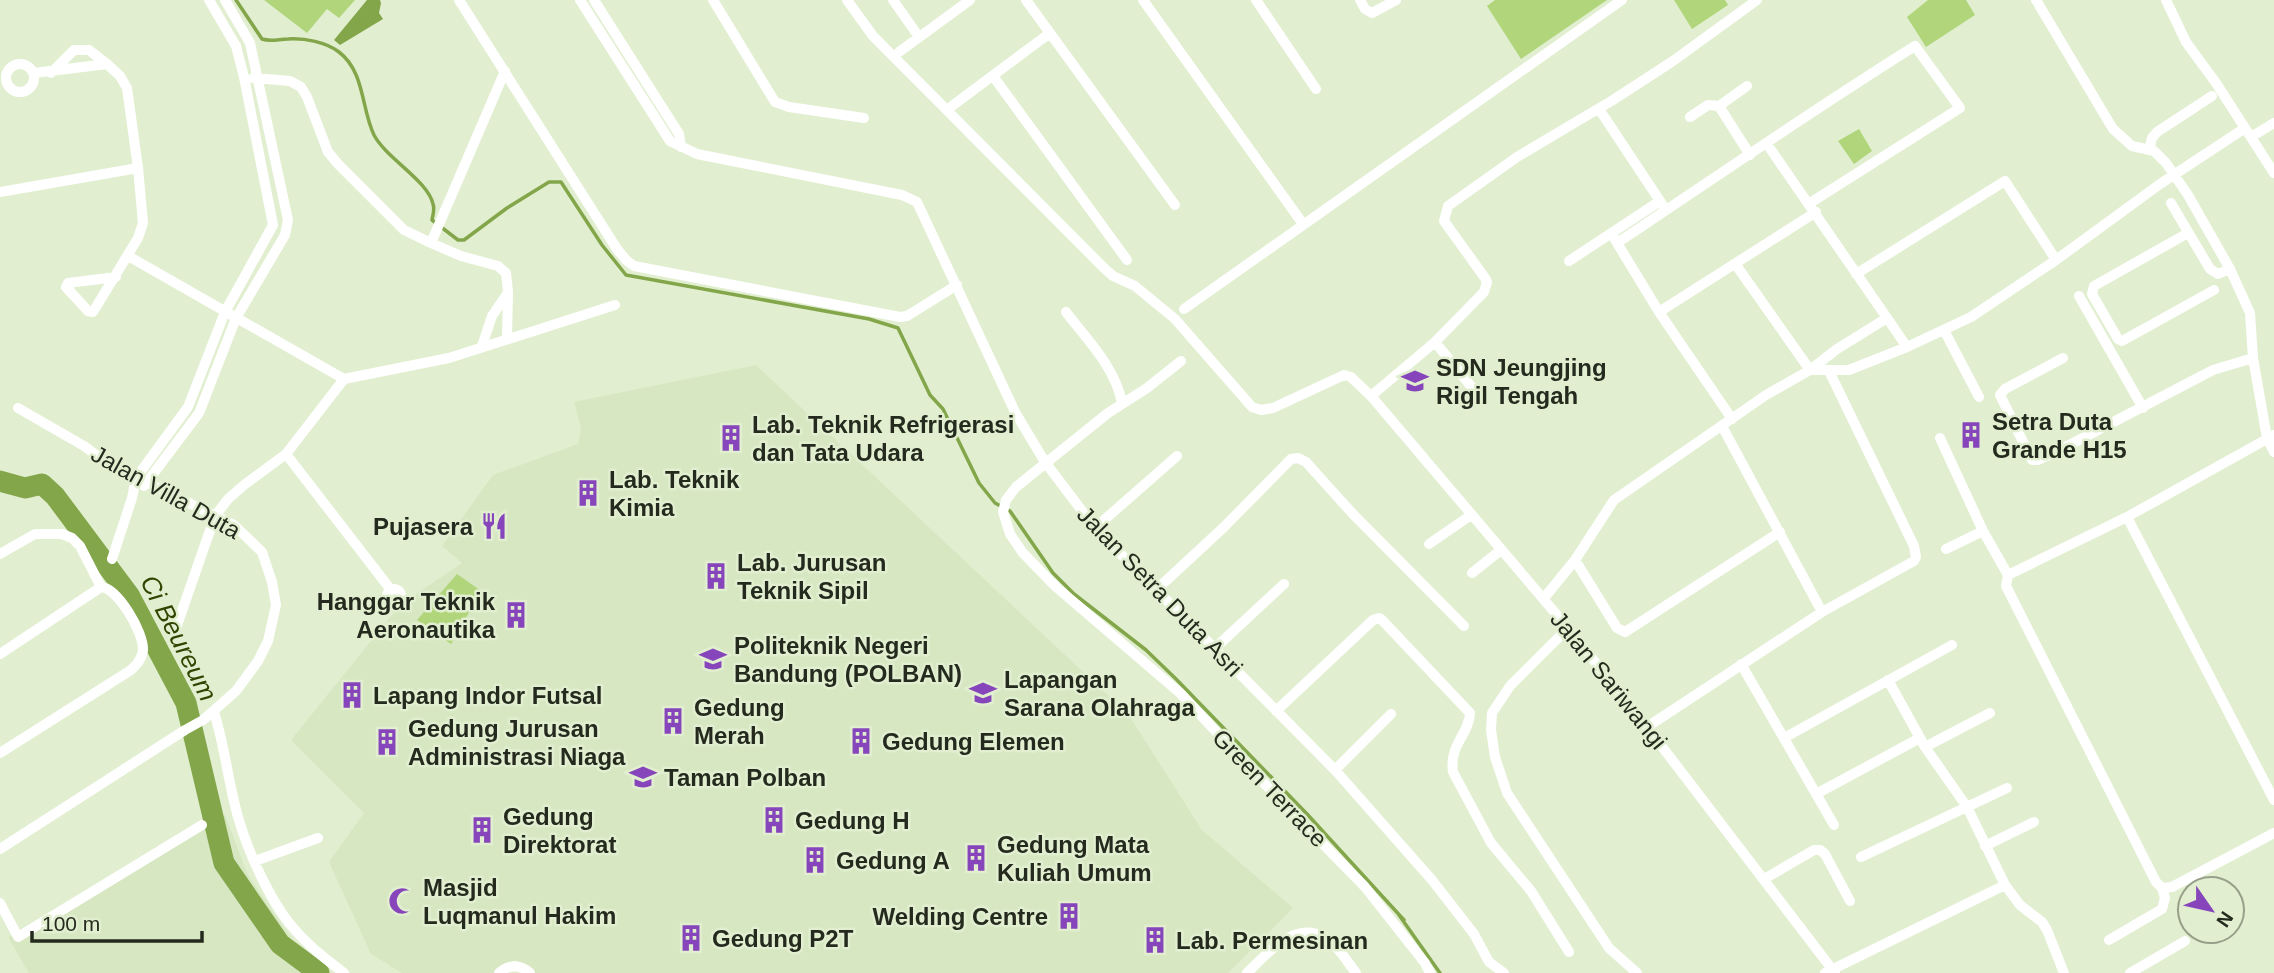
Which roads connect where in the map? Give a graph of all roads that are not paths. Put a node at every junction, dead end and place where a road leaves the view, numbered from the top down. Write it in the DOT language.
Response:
graph roads {
  1 [pos="209,0"];
  2 [pos="225,0"];
  3 [pos="459,0"];
  4 [pos="580,0"];
  5 [pos="594,0"];
  6 [pos="713,0"];
  7 [pos="847,0"];
  8 [pos="893,0"];
  9 [pos="970,0"];
  10 [pos="1026,0"];
  11 [pos="1143,0"];
  12 [pos="1256,0"];
  13 [pos="1360,0"];
  14 [pos="1396,0"];
  15 [pos="1622,0"];
  16 [pos="1757,0"];
  17 [pos="2036,0"];
  18 [pos="2166,0"];
  19 [pos="596,15"];
  20 [pos="1050,33"];
  21 [pos="919,37"];
  22 [pos="899,52"];
  23 [pos="107,64"];
  24 [pos="505,71"];
  25 [pos="51,73"];
  26 [pos="34,74"];
  27 [pos="993,76"];
  28 [pos="244,77"];
  29 [pos="258,78"];
  30 [pos="1747,86"];
  31 [pos="1316,89"];
  32 [pos="2212,96"];
  33 [pos="952,106"];
  34 [pos="1718,106"];
  35 [pos="1599,109"];
  36 [pos="864,117"];
  37 [pos="1690,117"];
  38 [pos="2274,123"];
  39 [pos="2248,133"];
  40 [pos="1767,144"];
  41 [pos="2149,150"];
  42 [pos="1751,155"];
  43 [pos="138,168"];
  44 [pos="2274,173"];
  45 [pos="0,192"];
  46 [pos="2171,203"];
  47 [pos="1175,205"];
  48 [pos="1663,206"];
  49 [pos="1813,208"];
  50 [pos="1303,224"];
  51 [pos="2188,233"];
  52 [pos="1614,238"];
  53 [pos="431,243"];
  54 [pos="128,256"];
  55 [pos="1127,260"];
  56 [pos="2056,260"];
  57 [pos="1569,261"];
  58 [pos="1735,265"];
  59 [pos="2230,269"];
  60 [pos="1856,274"];
  61 [pos="116,278"];
  62 [pos="957,285"];
  63 [pos="2214,290"];
  64 [pos="508,292"];
  65 [pos="2079,296"];
  66 [pos="615,306"];
  67 [pos="1184,309"];
  68 [pos="225,312"];
  69 [pos="1066,312"];
  70 [pos="1660,312"];
  71 [pos="236,318"];
  72 [pos="1887,318"];
  73 [pos="1944,330"];
  74 [pos="507,338"];
  75 [pos="1435,342"];
  76 [pos="482,346"];
  77 [pos="1907,347"];
  78 [pos="2063,358"];
  79 [pos="2253,358"];
  80 [pos="1181,361"];
  81 [pos="1810,370"];
  82 [pos="1829,370"];
  83 [pos="344,379"];
  84 [pos="1475,391"];
  85 [pos="1371,396"];
  86 [pos="1979,397"];
  87 [pos="1122,403"];
  88 [pos="18,408"];
  89 [pos="2143,408"];
  90 [pos="1727,423"];
  91 [pos="2270,436"];
  92 [pos="1940,438"];
  93 [pos="2274,452"];
  94 [pos="286,454"];
  95 [pos="1177,457"];
  96 [pos="1045,462"];
  97 [pos="142,481"];
  98 [pos="1471,515"];
  99 [pos="215,516"];
  100 [pos="2127,517"];
  101 [pos="1095,528"];
  102 [pos="1983,531"];
  103 [pos="1780,532"];
  104 [pos="1429,544"];
  105 [pos="1946,549"];
  106 [pos="1501,550"];
  107 [pos="0,554"];
  108 [pos="112,559"];
  109 [pos="1575,560"];
  110 [pos="1472,573"];
  111 [pos="2008,575"];
  112 [pos="1284,583"];
  113 [pos="101,587"];
  114 [pos="391,590"];
  115 [pos="1155,591"];
  116 [pos="1544,598"];
  117 [pos="1822,612"];
  118 [pos="1464,626"];
  119 [pos="1568,628"];
  120 [pos="175,631"];
  121 [pos="1952,646"];
  122 [pos="1214,649"];
  123 [pos="0,654"];
  124 [pos="1741,664"];
  125 [pos="1888,680"];
  126 [pos="1276,711"];
  127 [pos="214,712"];
  128 [pos="1990,713"];
  129 [pos="1391,714"];
  130 [pos="1647,727"];
  131 [pos="1784,738"];
  132 [pos="1922,742"];
  133 [pos="0,753"];
  134 [pos="1335,770"];
  135 [pos="2007,788"];
  136 [pos="1816,794"];
  137 [pos="2274,800"];
  138 [pos="1967,807"];
  139 [pos="2034,822"];
  140 [pos="202,825"];
  141 [pos="1834,825"];
  142 [pos="2274,833"];
  143 [pos="318,838"];
  144 [pos="1985,846"];
  145 [pos="0,849"];
  146 [pos="1861,857"];
  147 [pos="255,862"];
  148 [pos="1764,879"];
  149 [pos="2005,885"];
  150 [pos="2162,888"];
  151 [pos="1850,901"];
  152 [pos="0,903"];
  153 [pos="2109,940"];
  154 [pos="2178,945"];
  155 [pos="1569,952"];
  156 [pos="1489,961"];
  157 [pos="1831,971"];
  158 [pos="344,973"];
  159 [pos="499,973"];
  160 [pos="530,973"];
  161 [pos="1247,973"];
  162 [pos="1356,973"];
  163 [pos="1430,973"];
  164 [pos="1484,973"];
  165 [pos="1504,973"];
  166 [pos="1637,973"];
  167 [pos="2064,973"];
  168 [pos="2130,973"];
  1 -- 28 [label="street"];
  2 -- 29 [label="street"];
  3 -- 24 [label="street"];
  4 -- 19 [label="street, Jalan Setra Duta Asri"];
  5 -- 19 [label="street, Jalan Setra Duta Asri"];
  6 -- 36 [label="street"];
  7 -- 85 [label="street, Jalan Sariwangi"];
  8 -- 21 [label="street"];
  9 -- 21 [label="street"];
  10 -- 20 [label="street"];
  11 -- 50 [label="street"];
  12 -- 31 [label="street"];
  13 -- 14 [label="street"];
  15 -- 50 [label="street"];
  16 -- 35 [label="street"];
  17 -- 41 [label="street"];
  18 -- 39 [label="street"];
  19 -- 62 [label="street, Jalan Setra Duta Asri"];
  20 -- 27 [label="street"];
  20 -- 47 [label="street"];
  21 -- 22 [label="street"];
  23 -- 25 [label="street"];
  23 -- 25 [label="street"];
  23 -- 43 [label="street"];
  24 -- 53 [label="street"];
  24 -- 62 [label="street"];
  25 -- 26 [label="street"];
  27 -- 33 [label="street"];
  27 -- 55 [label="street"];
  28 -- 29 [label="street"];
  28 -- 68 [label="street"];
  29 -- 53 [label="street"];
  29 -- 71 [label="street"];
  30 -- 34 [label="street"];
  32 -- 41 [label="street"];
  34 -- 37 [label="street"];
  34 -- 42 [label="street"];
  35 -- 48 [label="street"];
  35 -- 75 [label="street"];
  38 -- 39 [label="street"];
  39 -- 44 [label="street"];
  39 -- 56 [label="street"];
  40 -- 42 [label="street"];
  40 -- 49 [label="street"];
  40 -- 49 [label="street"];
  41 -- 59 [label="street"];
  42 -- 48 [label="street"];
  43 -- 45 [label="street"];
  43 -- 54 [label="street"];
  46 -- 51 [label="street"];
  48 -- 52 [label="street"];
  49 -- 58 [label="street"];
  49 -- 60 [label="street"];
  50 -- 67 [label="street"];
  51 -- 59 [label="street"];
  51 -- 63 [label="street"];
  52 -- 57 [label="street"];
  52 -- 70 [label="street"];
  53 -- 64 [label="street"];
  54 -- 61 [label="street"];
  54 -- 68 [label="street"];
  56 -- 60 [label="street"];
  56 -- 73 [label="street"];
  58 -- 70 [label="street"];
  58 -- 81 [label="street"];
  59 -- 79 [label="street"];
  60 -- 72 [label="street"];
  62 -- 96 [label="street, Jalan Setra Duta Asri"];
  64 -- 74 [label="street"];
  64 -- 76 [label="street"];
  65 -- 89 [label="street"];
  66 -- 74 [label="street"];
  68 -- 71 [label="street"];
  68 -- 97 [label="street"];
  69 -- 87 [label="street"];
  70 -- 90 [label="street"];
  71 -- 83 [label="street"];
  71 -- 97 [label="street"];
  72 -- 77 [label="street"];
  72 -- 81 [label="street"];
  73 -- 77 [label="street"];
  73 -- 86 [label="street"];
  74 -- 76 [label="street"];
  75 -- 84 [label="street"];
  75 -- 85 [label="street"];
  76 -- 83 [label="street"];
  77 -- 82 [label="street"];
  78 -- 89 [label="street"];
  79 -- 89 [label="street"];
  79 -- 91 [label="street"];
  80 -- 87 [label="street, Green Terrace"];
  81 -- 82 [label="street"];
  81 -- 90 [label="street"];
  82 -- 117 [label="street"];
  83 -- 94 [label="street"];
  85 -- 98 [label="street, Jalan Sariwangi"];
  87 -- 96 [label="street, Green Terrace"];
  88 -- 97 [label="street, Jalan Villa Duta"];
  90 -- 103 [label="street"];
  90 -- 109 [label="street"];
  91 -- 93 [label="street"];
  91 -- 100 [label="street"];
  92 -- 102 [label="street"];
  94 -- 99 [label="street"];
  94 -- 114 [label="street"];
  95 -- 101 [label="street"];
  96 -- 101 [label="street, Jalan Setra Duta Asri"];
  96 -- 163 [label="street, Green Terrace"];
  97 -- 99 [label="street, Jalan Villa Duta"];
  97 -- 108 [label="street"];
  98 -- 104 [label="street"];
  98 -- 106 [label="street, Jalan Sariwangi"];
  99 -- 120 [label="street"];
  99 -- 127 [label="street, Jalan Villa Duta"];
  100 -- 111 [label="street"];
  100 -- 137 [label="street"];
  101 -- 115 [label="street, Jalan Setra Duta Asri"];
  102 -- 105 [label="street"];
  102 -- 111 [label="street"];
  103 -- 109 [label="street"];
  103 -- 117 [label="street"];
  106 -- 110 [label="street"];
  106 -- 116 [label="street, Jalan Sariwangi"];
  107 -- 113 [label="street"];
  109 -- 116 [label="street"];
  111 -- 150 [label="street"];
  112 -- 122 [label="street"];
  113 -- 123 [label="street"];
  113 -- 133 [label="street"];
  115 -- 118 [label="street"];
  115 -- 122 [label="street, Jalan Setra Duta Asri"];
  116 -- 119 [label="street, Jalan Sariwangi"];
  117 -- 124 [label="street"];
  119 -- 130 [label="street, Jalan Sariwangi"];
  119 -- 166 [label="street"];
  121 -- 125 [label="street"];
  122 -- 126 [label="street, Jalan Setra Duta Asri"];
  124 -- 130 [label="street"];
  124 -- 131 [label="street"];
  125 -- 131 [label="street"];
  125 -- 132 [label="street"];
  126 -- 134 [label="street, Jalan Setra Duta Asri"];
  126 -- 155 [label="street"];
  127 -- 145 [label="street, Jalan Villa Duta"];
  127 -- 147 [label="street"];
  128 -- 132 [label="street"];
  129 -- 134 [label="street"];
  130 -- 148 [label="street, Jalan Sariwangi"];
  131 -- 136 [label="street"];
  132 -- 136 [label="street"];
  132 -- 138 [label="street"];
  134 -- 156 [label="street, Jalan Setra Duta Asri"];
  135 -- 138 [label="street"];
  136 -- 141 [label="street"];
  138 -- 144 [label="street"];
  138 -- 146 [label="street"];
  139 -- 144 [label="street"];
  140 -- 152 [label="street"];
  142 -- 150 [label="street"];
  143 -- 147 [label="street"];
  144 -- 149 [label="street"];
  147 -- 158 [label="street"];
  148 -- 151 [label="street"];
  148 -- 157 [label="street, Jalan Sariwangi"];
  149 -- 157 [label="street"];
  149 -- 167 [label="street"];
  150 -- 153 [label="street"];
  154 -- 168 [label="street"];
  156 -- 164 [label="street"];
  156 -- 165 [label="street, Jalan Setra Duta Asri"];
  159 -- 160 [label="street"];
  161 -- 162 [label="street"];
}
